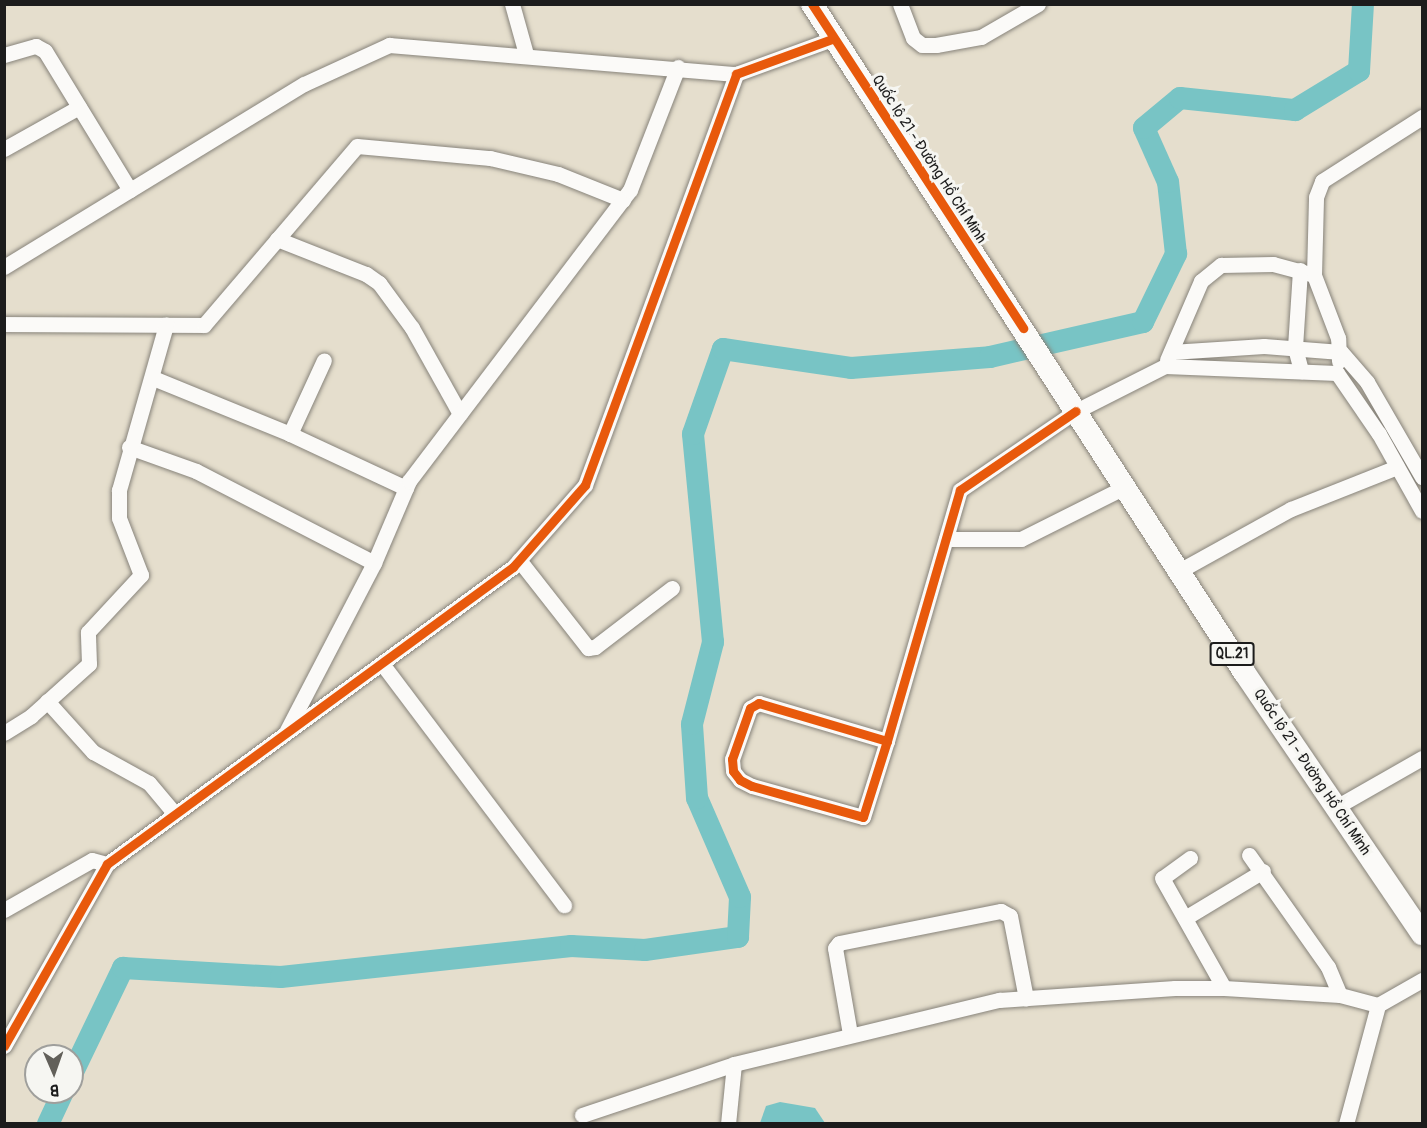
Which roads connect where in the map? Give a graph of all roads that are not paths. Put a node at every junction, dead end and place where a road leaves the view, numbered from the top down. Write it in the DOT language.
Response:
graph roads {
  1 [pos="512,4"];
  2 [pos="812,4"];
  3 [pos="900,4"];
  4 [pos="1038,4"];
  5 [pos="832,39"];
  6 [pos="526,54"];
  7 [pos="4,55"];
  8 [pos="678,67"];
  9 [pos="736,74"];
  10 [pos="79,107"];
  11 [pos="1422,117"];
  12 [pos="4,149"];
  13 [pos="130,190"];
  14 [pos="622,200"];
  15 [pos="278,239"];
  16 [pos="4,267"];
  17 [pos="1307,272"];
  18 [pos="4,324"];
  19 [pos="166,325"];
  20 [pos="1294,348"];
  21 [pos="1171,352"];
  22 [pos="1341,352"];
  23 [pos="324,360"];
  24 [pos="1165,366"];
  25 [pos="1301,371"];
  26 [pos="1337,373"];
  27 [pos="153,378"];
  28 [pos="1076,411"];
  29 [pos="460,414"];
  30 [pos="290,434"];
  31 [pos="129,447"];
  32 [pos="1397,467"];
  33 [pos="1422,477"];
  34 [pos="1409,486"];
  35 [pos="1125,487"];
  36 [pos="406,488"];
  37 [pos="1422,511"];
  38 [pos="946,539"];
  39 [pos="519,560"];
  40 [pos="374,563"];
  41 [pos="1179,572"];
  42 [pos="672,588"];
  43 [pos="383,665"];
  44 [pos="47,701"];
  45 [pos="4,733"];
  46 [pos="285,734"];
  47 [pos="887,741"];
  48 [pos="1422,758"];
  49 [pos="1336,807"];
  50 [pos="174,813"];
  51 [pos="1249,855"];
  52 [pos="1190,858"];
  53 [pos="107,864"];
  54 [pos="1263,871"];
  55 [pos="564,905"];
  56 [pos="4,910"];
  57 [pos="1185,918"];
  58 [pos="1422,934"];
  59 [pos="1422,980"];
  60 [pos="1224,988"];
  61 [pos="1340,995"];
  62 [pos="1026,998"];
  63 [pos="1378,1005"];
  64 [pos="850,1034"];
  65 [pos="4,1046"];
  66 [pos="734,1064"];
  67 [pos="582,1115"];
  68 [pos="728,1124"];
  69 [pos="1346,1124"];
  1 -- 6 [label="street"];
  2 -- 5 [label="highway, Quốc lộ 21 - Đường Hồ Chí Minh / QL.21"];
  3 -- 4 [label="street"];
  5 -- 9 [label="street"];
  5 -- 28 [label="highway, Quốc lộ 21 - Đường Hồ Chí Minh / QL.21"];
  6 -- 8 [label="street"];
  6 -- 13 [label="street"];
  7 -- 10 [label="street"];
  8 -- 9 [label="street"];
  8 -- 14 [label="street"];
  9 -- 39 [label="street"];
  10 -- 12 [label="street"];
  10 -- 13 [label="street"];
  11 -- 17 [label="street"];
  13 -- 16 [label="street"];
  14 -- 15 [label="street"];
  14 -- 29 [label="street"];
  15 -- 19 [label="street"];
  15 -- 29 [label="street"];
  17 -- 20 [label="street"];
  17 -- 21 [label="street"];
  17 -- 22 [label="street"];
  18 -- 19 [label="street"];
  19 -- 27 [label="street"];
  20 -- 21 [label="street"];
  20 -- 22 [label="street"];
  20 -- 25 [label="street"];
  21 -- 24 [label="street"];
  22 -- 26 [label="street"];
  22 -- 33 [label="street"];
  23 -- 30 [label="street"];
  24 -- 25 [label="street"];
  24 -- 28 [label="street"];
  25 -- 26 [label="street"];
  26 -- 32 [label="street"];
  27 -- 30 [label="street"];
  27 -- 31 [label="street"];
  28 -- 35 [label="highway, Quốc lộ 21 - Đường Hồ Chí Minh / QL.21"];
  28 -- 38 [label="street"];
  29 -- 36 [label="street"];
  30 -- 36 [label="street"];
  31 -- 40 [label="street"];
  31 -- 44 [label="street"];
  32 -- 34 [label="street"];
  32 -- 41 [label="street"];
  33 -- 34 [label="street"];
  34 -- 37 [label="street"];
  35 -- 38 [label="street"];
  35 -- 41 [label="highway, Quốc lộ 21 - Đường Hồ Chí Minh / QL.21"];
  36 -- 40 [label="street"];
  38 -- 47 [label="street"];
  39 -- 42 [label="street"];
  39 -- 43 [label="street"];
  40 -- 46 [label="street"];
  41 -- 49 [label="highway, Quốc lộ 21 - Đường Hồ Chí Minh / QL.21"];
  43 -- 46 [label="street"];
  43 -- 55 [label="street"];
  44 -- 45 [label="street"];
  44 -- 50 [label="street"];
  46 -- 50 [label="street"];
  47 -- 47 [label="street"];
  48 -- 49 [label="street"];
  49 -- 58 [label="highway, Quốc lộ 21 - Đường Hồ Chí Minh / QL.21"];
  50 -- 53 [label="street"];
  51 -- 54 [label="street"];
  52 -- 57 [label="street"];
  53 -- 56 [label="street"];
  53 -- 65 [label="street"];
  54 -- 57 [label="street"];
  54 -- 61 [label="street"];
  57 -- 60 [label="street"];
  59 -- 63 [label="street"];
  60 -- 61 [label="street"];
  60 -- 62 [label="street"];
  61 -- 63 [label="street"];
  62 -- 64 [label="street"];
  62 -- 64 [label="street"];
  63 -- 69 [label="street"];
  64 -- 66 [label="street"];
  66 -- 67 [label="street"];
  66 -- 68 [label="street"];
}
